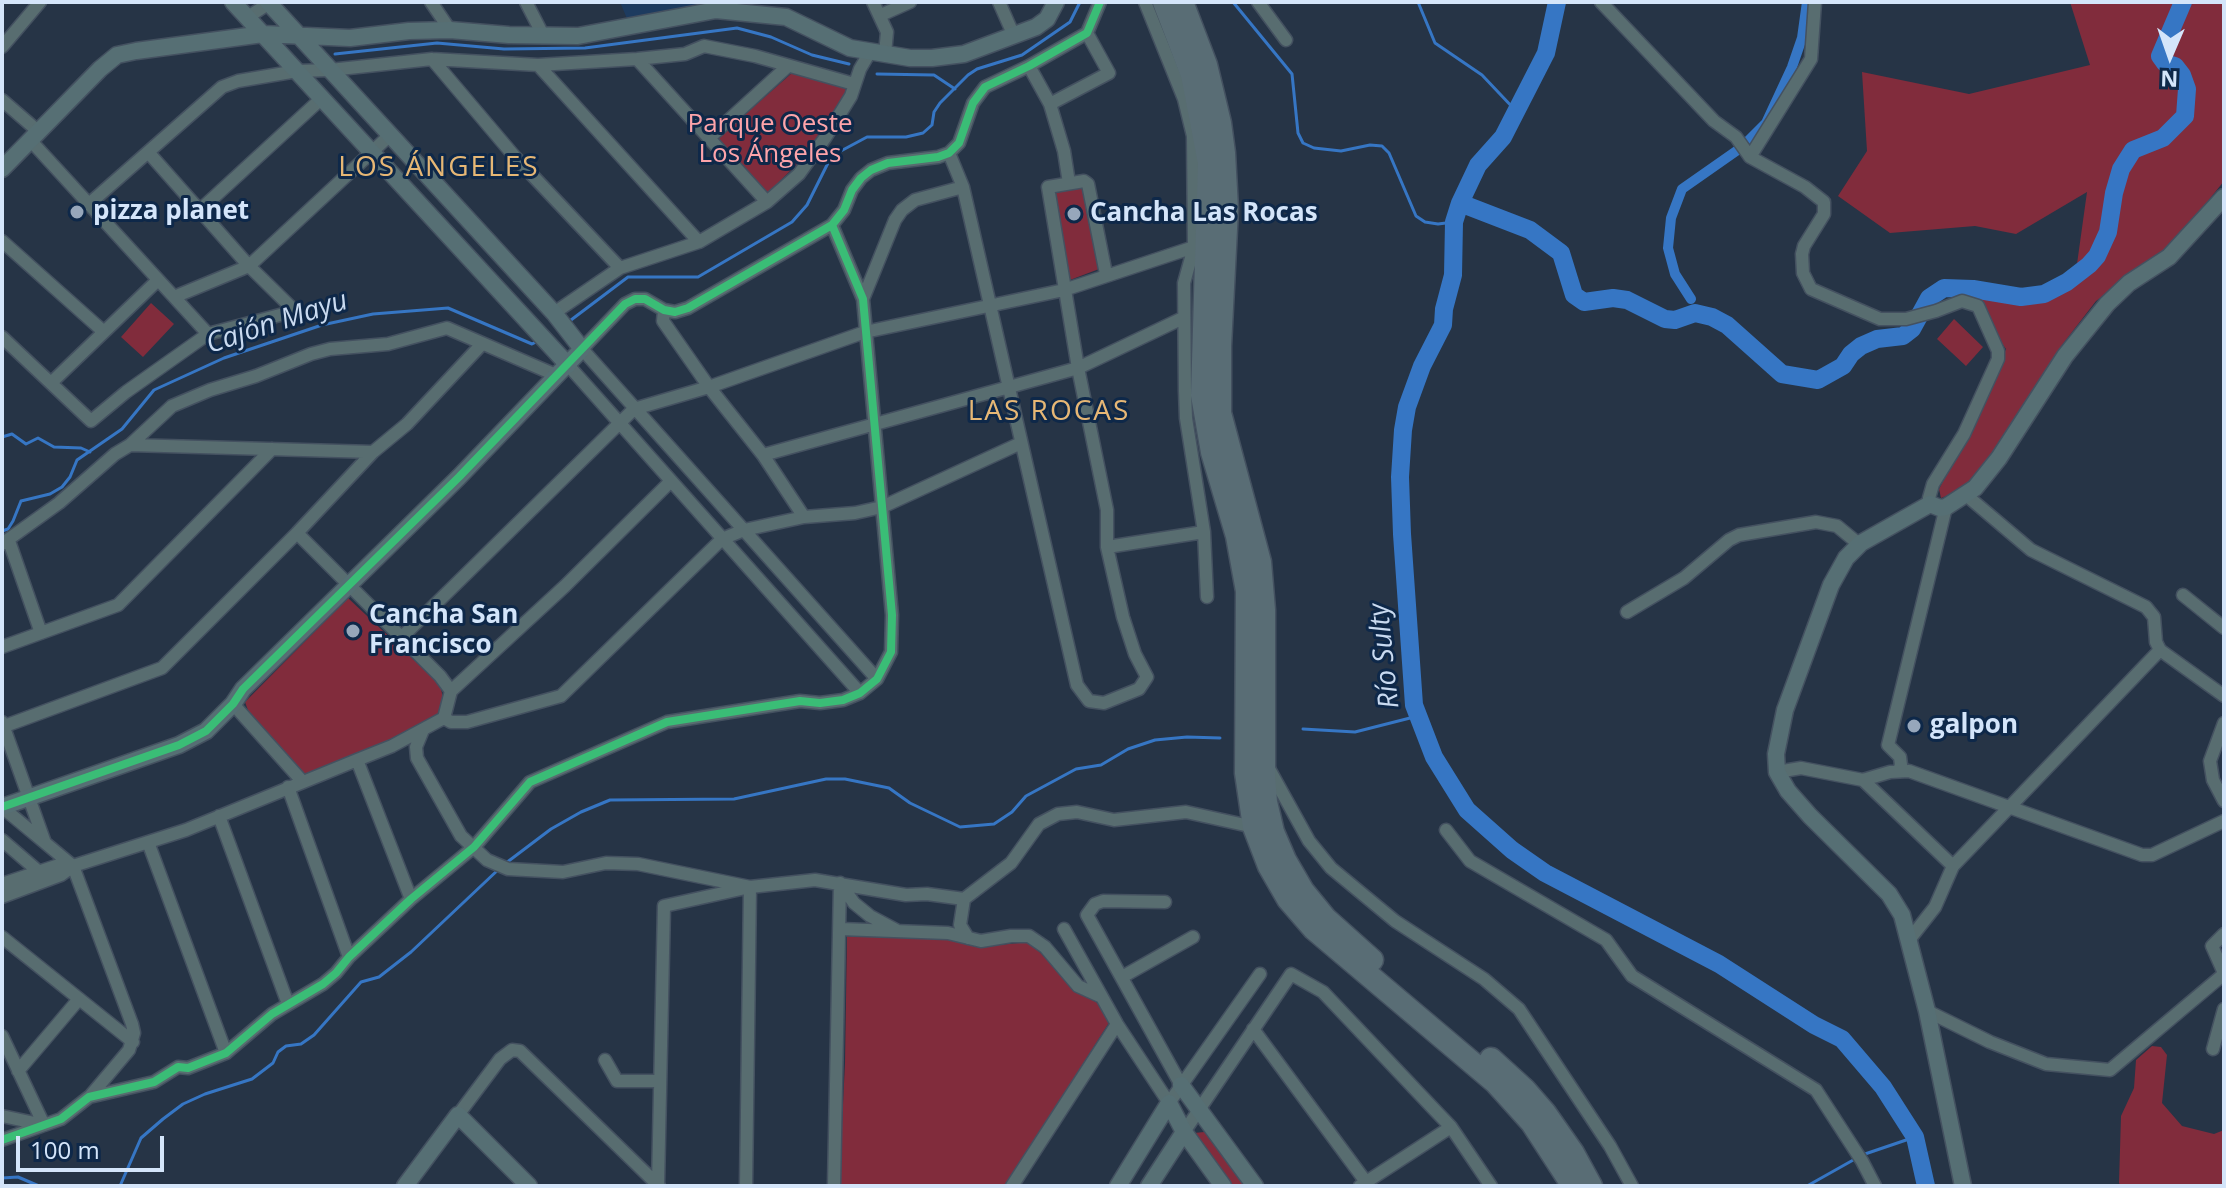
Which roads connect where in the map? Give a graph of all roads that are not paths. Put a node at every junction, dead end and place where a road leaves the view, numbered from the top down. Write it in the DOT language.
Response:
graph roads {
  1 [pos="40,2"];
  2 [pos="233,2"];
  3 [pos="269,2"];
  4 [pos="431,2"];
  5 [pos="526,2"];
  6 [pos="873,2"];
  7 [pos="910,2"];
  8 [pos="999,2"];
  9 [pos="1056,2"];
  10 [pos="1100,2"];
  11 [pos="1145,2"];
  12 [pos="1164,2"];
  13 [pos="1182,2"];
  14 [pos="1258,2"];
  15 [pos="1601,2"];
  16 [pos="1815,2"];
  17 [pos="748,7"];
  18 [pos="881,15"];
  19 [pos="248,17"];
  20 [pos="450,30"];
  21 [pos="1087,33"];
  22 [pos="263,34"];
  23 [pos="1014,36"];
  24 [pos="300,37"];
  25 [pos="544,37"];
  26 [pos="1286,40"];
  27 [pos="2,47"];
  28 [pos="877,53"];
  29 [pos="432,59"];
  30 [pos="637,59"];
  31 [pos="538,65"];
  32 [pos="788,66"];
  33 [pos="1029,66"];
  34 [pos="330,70"];
  35 [pos="297,71"];
  36 [pos="854,84"];
  37 [pos="322,98"];
  38 [pos="2,100"];
  39 [pos="1050,104"];
  40 [pos="35,136"];
  41 [pos="389,136"];
  42 [pos="709,138"];
  43 [pos="148,152"];
  44 [pos="372,153"];
  45 [pos="949,153"];
  46 [pos="1750,157"];
  47 [pos="2,169"];
  48 [pos="1069,183"];
  49 [pos="963,187"];
  50 [pos="2224,197"];
  51 [pos="767,202"];
  52 [pos="89,204"];
  53 [pos="200,210"];
  54 [pos="832,225"];
  55 [pos="2,241"];
  56 [pos="699,242"];
  57 [pos="1194,247"];
  58 [pos="249,266"];
  59 [pos="620,268"];
  60 [pos="1106,274"];
  61 [pos="158,280"];
  62 [pos="1064,290"];
  63 [pos="174,297"];
  64 [pos="863,299"];
  65 [pos="991,307"];
  66 [pos="664,310"];
  67 [pos="1183,318"];
  68 [pos="561,321"];
  69 [pos="104,332"];
  70 [pos="865,332"];
  71 [pos="208,334"];
  72 [pos="541,335"];
  73 [pos="2,337"];
  74 [pos="482,344"];
  75 [pos="582,349"];
  76 [pos="1078,368"];
  77 [pos="563,370"];
  78 [pos="51,383"];
  79 [pos="709,387"];
  80 [pos="1010,387"];
  81 [pos="634,409"];
  82 [pos="620,424"];
  83 [pos="875,424"];
  84 [pos="1021,443"];
  85 [pos="130,445"];
  86 [pos="272,449"];
  87 [pos="373,452"];
  88 [pos="763,455"];
  89 [pos="670,482"];
  90 [pos="1966,495"];
  91 [pos="1938,505"];
  92 [pos="882,507"];
  93 [pos="804,517"];
  94 [pos="744,530"];
  95 [pos="1204,532"];
  96 [pos="297,533"];
  97 [pos="722,539"];
  98 [pos="5,542"];
  99 [pos="1860,545"];
  100 [pos="1107,547"];
  101 [pos="349,585"];
  102 [pos="2183,595"];
  103 [pos="1207,597"];
  104 [pos="1627,612"];
  105 [pos="2224,628"];
  106 [pos="41,633"];
  107 [pos="402,637"];
  108 [pos="2,647"];
  109 [pos="2160,650"];
  110 [pos="877,679"];
  111 [pos="451,691"];
  112 [pos="860,693"];
  113 [pos="2224,696"];
  114 [pos="233,704"];
  115 [pos="444,718"];
  116 [pos="2224,723"];
  117 [pos="2,725"];
  118 [pos="423,730"];
  119 [pos="357,760"];
  120 [pos="1264,761"];
  121 [pos="1899,770"];
  122 [pos="1777,772"];
  123 [pos="1863,780"];
  124 [pos="302,781"];
  125 [pos="288,787"];
  126 [pos="28,797"];
  127 [pos="2224,801"];
  128 [pos="2,807"];
  129 [pos="2009,807"];
  130 [pos="219,816"];
  131 [pos="2224,821"];
  132 [pos="1254,827"];
  133 [pos="1446,830"];
  134 [pos="2,840"];
  135 [pos="44,840"];
  136 [pos="148,842"];
  137 [pos="474,847"];
  138 [pos="73,866"];
  139 [pos="1953,866"];
  140 [pos="38,871"];
  141 [pos="840,883"];
  142 [pos="2,884"];
  143 [pos="750,887"];
  144 [pos="2,897"];
  145 [pos="411,899"];
  146 [pos="964,899"];
  147 [pos="1165,902"];
  148 [pos="840,929"];
  149 [pos="1064,929"];
  150 [pos="901,933"];
  151 [pos="2224,934"];
  152 [pos="2,937"];
  153 [pos="1193,937"];
  154 [pos="968,938"];
  155 [pos="1909,940"];
  156 [pos="349,957"];
  157 [pos="1260,974"];
  158 [pos="2224,974"];
  159 [pos="1122,977"];
  160 [pos="1102,997"];
  161 [pos="79,999"];
  162 [pos="288,1004"];
  163 [pos="2224,1009"];
  164 [pos="1927,1011"];
  165 [pos="1117,1024"];
  166 [pos="1253,1029"];
  167 [pos="2,1036"];
  168 [pos="133,1042"];
  169 [pos="2213,1049"];
  170 [pos="226,1053"];
  171 [pos="605,1060"];
  172 [pos="18,1071"];
  173 [pos="660,1081"];
  174 [pos="1181,1085"];
  175 [pos="89,1097"];
  176 [pos="1169,1103"];
  177 [pos="1199,1112"];
  178 [pos="458,1115"];
  179 [pos="2,1116"];
  180 [pos="44,1125"];
  181 [pos="1451,1127"];
  182 [pos="1184,1132"];
  183 [pos="2,1140"];
  184 [pos="659,1185"];
  185 [pos="1365,1185"];
  186 [pos="405,1186"];
  187 [pos="529,1186"];
  188 [pos="746,1186"];
  189 [pos="834,1186"];
  190 [pos="1012,1186"];
  191 [pos="1118,1186"];
  192 [pos="1149,1186"];
  193 [pos="1223,1186"];
  194 [pos="1255,1186"];
  195 [pos="1491,1186"];
  196 [pos="1573,1186"];
  197 [pos="1591,1186"];
  198 [pos="1632,1186"];
  199 [pos="1875,1186"];
  200 [pos="1963,1186"];
  1 -- 27 [label="street"];
  2 -- 19 [label="street"];
  3 -- 19 [label="street"];
  3 -- 24 [label="street"];
  4 -- 20 [label="street"];
  5 -- 25 [label="street"];
  6 -- 18 [label="street"];
  7 -- 18 [label="street"];
  8 -- 23 [label="street"];
  9 -- 23 [label="street"];
  10 -- 21 [label="street"];
  11 -- 57 [label="street"];
  12 -- 132 [label="highway"];
  13 -- 120 [label="highway"];
  14 -- 26 [label="street"];
  15 -- 46 [label="street"];
  16 -- 46 [label="street"];
  17 -- 25 [label="street"];
  17 -- 28 [label="street"];
  18 -- 28 [label="street"];
  19 -- 22 [label="street"];
  20 -- 24 [label="street"];
  20 -- 25 [label="street"];
  21 -- 33 [label="street"];
  21 -- 39 [label="street"];
  22 -- 24 [label="street"];
  22 -- 35 [label="street"];
  22 -- 40 [label="street"];
  23 -- 28 [label="street"];
  24 -- 34 [label="street"];
  28 -- 36 [label="street"];
  29 -- 31 [label="street"];
  29 -- 34 [label="street"];
  29 -- 59 [label="street"];
  30 -- 31 [label="street"];
  30 -- 32 [label="street"];
  30 -- 42 [label="street"];
  31 -- 56 [label="street"];
  32 -- 36 [label="street"];
  32 -- 42 [label="street"];
  33 -- 39 [label="street"];
  33 -- 45 [label="street"];
  34 -- 35 [label="street"];
  34 -- 41 [label="street"];
  35 -- 37 [label="street"];
  35 -- 43 [label="street"];
  36 -- 51 [label="street"];
  37 -- 44 [label="street"];
  37 -- 53 [label="street"];
  38 -- 40 [label="street"];
  39 -- 48 [label="street"];
  40 -- 47 [label="street"];
  40 -- 52 [label="street"];
  41 -- 44 [label="street"];
  41 -- 68 [label="street"];
  42 -- 51 [label="street"];
  43 -- 52 [label="street"];
  43 -- 53 [label="street"];
  44 -- 58 [label="street"];
  44 -- 72 [label="street"];
  45 -- 49 [label="street"];
  45 -- 54 [label="street"];
  46 -- 91 [label="street"];
  48 -- 60 [label="street"];
  48 -- 62 [label="street"];
  49 -- 64 [label="street"];
  49 -- 65 [label="street"];
  50 -- 90 [label="street"];
  51 -- 56 [label="street"];
  52 -- 61 [label="street"];
  53 -- 58 [label="street"];
  54 -- 64 [label="street"];
  54 -- 66 [label="street"];
  55 -- 69 [label="street"];
  56 -- 59 [label="street"];
  57 -- 60 [label="street"];
  57 -- 67 [label="street"];
  58 -- 63 [label="street"];
  58 -- 71 [label="street"];
  59 -- 68 [label="street"];
  60 -- 62 [label="street"];
  61 -- 63 [label="street"];
  61 -- 69 [label="street"];
  62 -- 65 [label="street"];
  62 -- 76 [label="street"];
  63 -- 71 [label="street"];
  64 -- 70 [label="street"];
  65 -- 70 [label="street"];
  65 -- 80 [label="street"];
  66 -- 75 [label="street"];
  66 -- 79 [label="street"];
  67 -- 76 [label="street"];
  67 -- 95 [label="street"];
  68 -- 72 [label="street"];
  68 -- 75 [label="street"];
  69 -- 78 [label="street"];
  70 -- 79 [label="street"];
  70 -- 83 [label="street"];
  71 -- 78 [label="street"];
  72 -- 77 [label="street"];
  73 -- 78 [label="street"];
  74 -- 77 [label="street"];
  74 -- 85 [label="street"];
  74 -- 87 [label="street"];
  75 -- 77 [label="street"];
  75 -- 81 [label="street"];
  76 -- 80 [label="street"];
  76 -- 100 [label="street"];
  77 -- 82 [label="street"];
  77 -- 101 [label="street"];
  79 -- 81 [label="street"];
  79 -- 88 [label="street"];
  80 -- 83 [label="street"];
  80 -- 84 [label="street"];
  81 -- 82 [label="street"];
  81 -- 94 [label="street"];
  82 -- 89 [label="street"];
  82 -- 107 [label="street"];
  83 -- 88 [label="street"];
  83 -- 92 [label="street"];
  84 -- 92 [label="street"];
  84 -- 100 [label="street"];
  85 -- 86 [label="street"];
  85 -- 98 [label="street"];
  86 -- 87 [label="street"];
  86 -- 106 [label="street"];
  87 -- 96 [label="street"];
  88 -- 93 [label="street"];
  89 -- 97 [label="street"];
  89 -- 111 [label="street"];
  90 -- 91 [label="street"];
  90 -- 109 [label="street"];
  91 -- 99 [label="street"];
  91 -- 121 [label="street"];
  92 -- 93 [label="street"];
  92 -- 110 [label="street"];
  93 -- 94 [label="street"];
  94 -- 97 [label="street"];
  94 -- 110 [label="street"];
  95 -- 100 [label="street"];
  95 -- 103 [label="street"];
  96 -- 101 [label="street"];
  96 -- 117 [label="street"];
  97 -- 112 [label="street"];
  97 -- 115 [label="street"];
  98 -- 106 [label="street"];
  99 -- 104 [label="street"];
  99 -- 122 [label="street"];
  101 -- 107 [label="street"];
  101 -- 114 [label="street"];
  102 -- 105 [label="street"];
  106 -- 108 [label="street"];
  107 -- 111 [label="street"];
  109 -- 113 [label="street"];
  109 -- 129 [label="street"];
  110 -- 112 [label="street"];
  111 -- 115 [label="street"];
  112 -- 137 [label="street"];
  114 -- 124 [label="street"];
  114 -- 126 [label="street"];
  115 -- 118 [label="street"];
  116 -- 127 [label="street"];
  117 -- 126 [label="street"];
  118 -- 119 [label="street"];
  118 -- 137 [label="street"];
  119 -- 124 [label="street"];
  119 -- 145 [label="street"];
  120 -- 197 [label="highway"];
  120 -- 198 [label="street"];
  121 -- 123 [label="street"];
  121 -- 129 [label="street"];
  122 -- 123 [label="street"];
  122 -- 155 [label="street"];
  123 -- 139 [label="street"];
  124 -- 125 [label="street"];
  125 -- 130 [label="street"];
  125 -- 156 [label="street"];
  126 -- 128 [label="street"];
  126 -- 135 [label="street"];
  128 -- 135 [label="street"];
  129 -- 131 [label="street"];
  129 -- 139 [label="street"];
  130 -- 136 [label="street"];
  130 -- 162 [label="street"];
  132 -- 146 [label="street"];
  132 -- 196 [label="highway"];
  133 -- 199 [label="street"];
  134 -- 140 [label="street"];
  135 -- 138 [label="street"];
  136 -- 138 [label="street"];
  136 -- 170 [label="street"];
  137 -- 143 [label="street"];
  137 -- 145 [label="street"];
  138 -- 140 [label="street"];
  138 -- 144 [label="street"];
  138 -- 168 [label="street"];
  139 -- 155 [label="street"];
  140 -- 142 [label="street"];
  141 -- 143 [label="street"];
  141 -- 146 [label="street"];
  141 -- 148 [label="street"];
  141 -- 150 [label="street"];
  143 -- 173 [label="street"];
  143 -- 188 [label="street"];
  145 -- 156 [label="street"];
  146 -- 154 [label="street"];
  147 -- 159 [label="street"];
  148 -- 150 [label="street"];
  148 -- 189 [label="street"];
  149 -- 160 [label="street"];
  150 -- 154 [label="street"];
  151 -- 158 [label="street"];
  152 -- 161 [label="street"];
  153 -- 159 [label="street"];
  154 -- 160 [label="street"];
  155 -- 164 [label="street"];
  156 -- 162 [label="street"];
  157 -- 174 [label="street"];
  158 -- 164 [label="street"];
  159 -- 174 [label="street"];
  160 -- 165 [label="street"];
  161 -- 168 [label="street"];
  161 -- 172 [label="street"];
  162 -- 170 [label="street"];
  163 -- 169 [label="street"];
  164 -- 200 [label="street"];
  165 -- 176 [label="street"];
  165 -- 190 [label="street"];
  166 -- 177 [label="street"];
  166 -- 181 [label="street"];
  166 -- 185 [label="street"];
  167 -- 172 [label="street"];
  168 -- 175 [label="street"];
  170 -- 175 [label="street"];
  171 -- 173 [label="street"];
  172 -- 180 [label="street"];
  173 -- 184 [label="street"];
  174 -- 176 [label="street"];
  174 -- 177 [label="street"];
  175 -- 180 [label="street"];
  176 -- 182 [label="street"];
  176 -- 191 [label="street"];
  177 -- 182 [label="street"];
  177 -- 194 [label="street"];
  178 -- 184 [label="street"];
  178 -- 186 [label="street"];
  178 -- 187 [label="street"];
  179 -- 180 [label="street"];
  180 -- 183 [label="street"];
  181 -- 185 [label="street"];
  181 -- 195 [label="street"];
  182 -- 192 [label="street"];
  182 -- 193 [label="street"];
}
